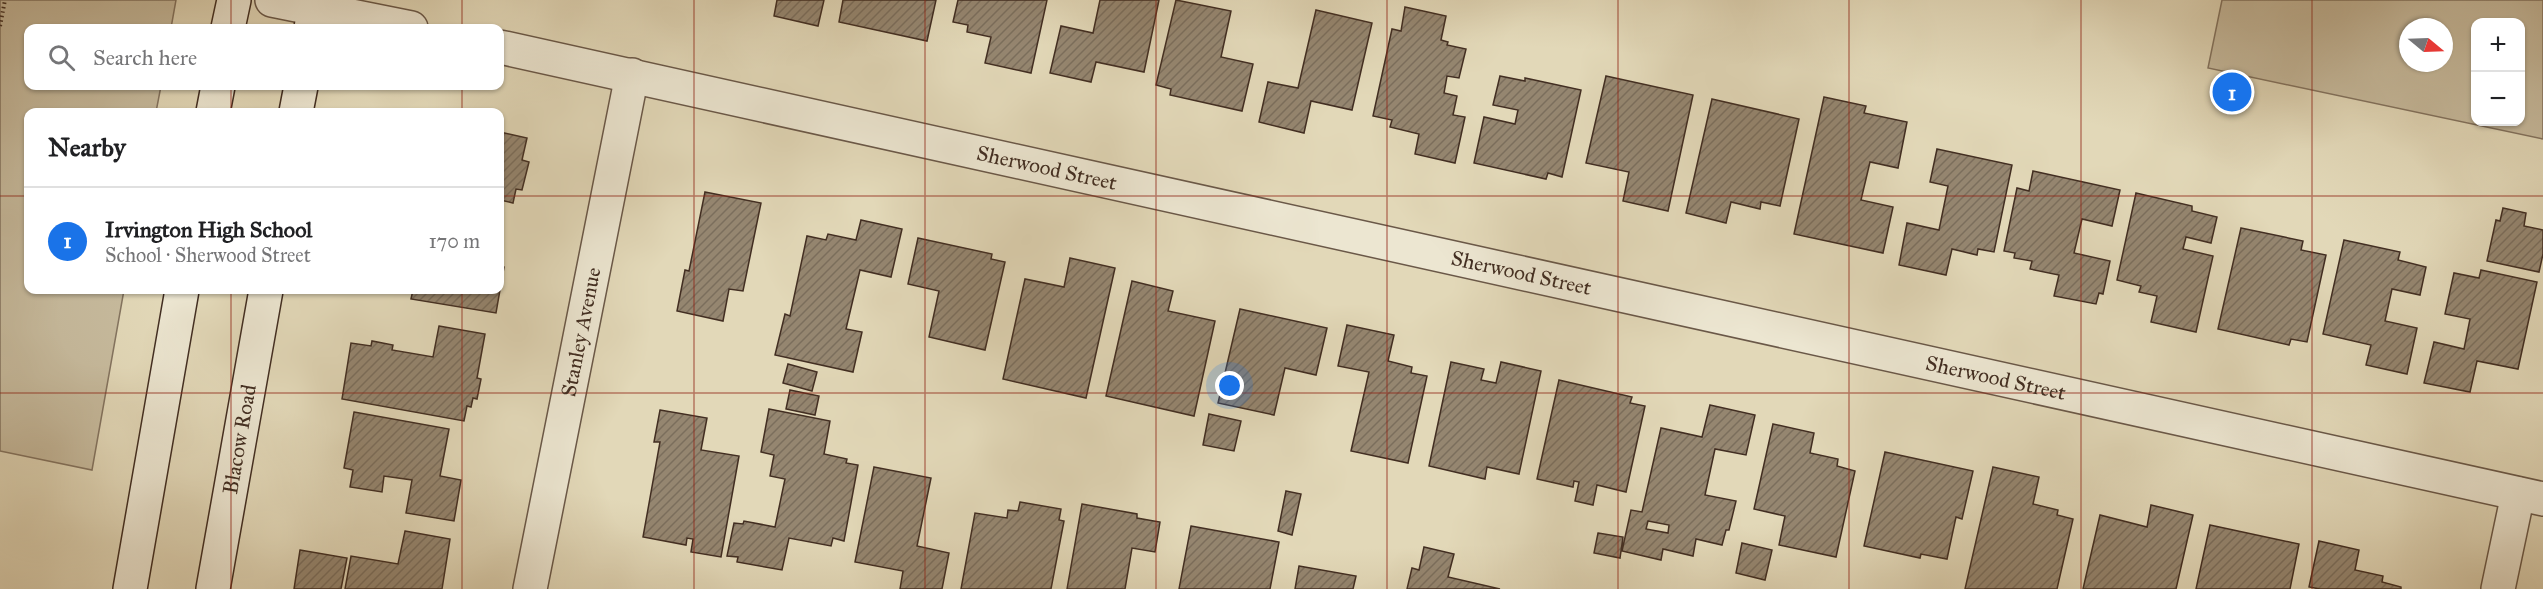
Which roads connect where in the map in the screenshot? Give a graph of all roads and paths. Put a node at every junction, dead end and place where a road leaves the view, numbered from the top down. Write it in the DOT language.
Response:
graph roads {
  1 [pos="5,0"];
  2 [pos="234,0"];
  3 [pos="272,0"];
  4 [pos="314,12"];
  5 [pos="229,24"];
  6 [pos="387,24"];
  7 [pos="0,26"];
  8 [pos="504,48"];
  9 [pos="632,75"];
  10 [pos="217,90"];
  11 [pos="300,90"];
  12 [pos="214,108"];
  13 [pos="297,108"];
  14 [pos="181,294"];
  15 [pos="265,294"];
  16 [pos="2530,496"];
  17 [pos="130,589"];
  18 [pos="213,589"];
  19 [pos="530,589"];
  20 [pos="2498,589"];
  1 -- 7 [label="path"];
  2 -- 5 [label="street"];
  3 -- 4 [label="street"];
  4 -- 6 [label="street"];
  8 -- 9 [label="street, Sherwood Street"];
  9 -- 16 [label="street, Sherwood Street"];
  9 -- 19 [label="street, Stanley Avenue"];
  10 -- 12 [label="street"];
  11 -- 13 [label="street"];
  14 -- 17 [label="street"];
  15 -- 18 [label="street, Blacow Road"];
  16 -- 20 [label="street"];
}
